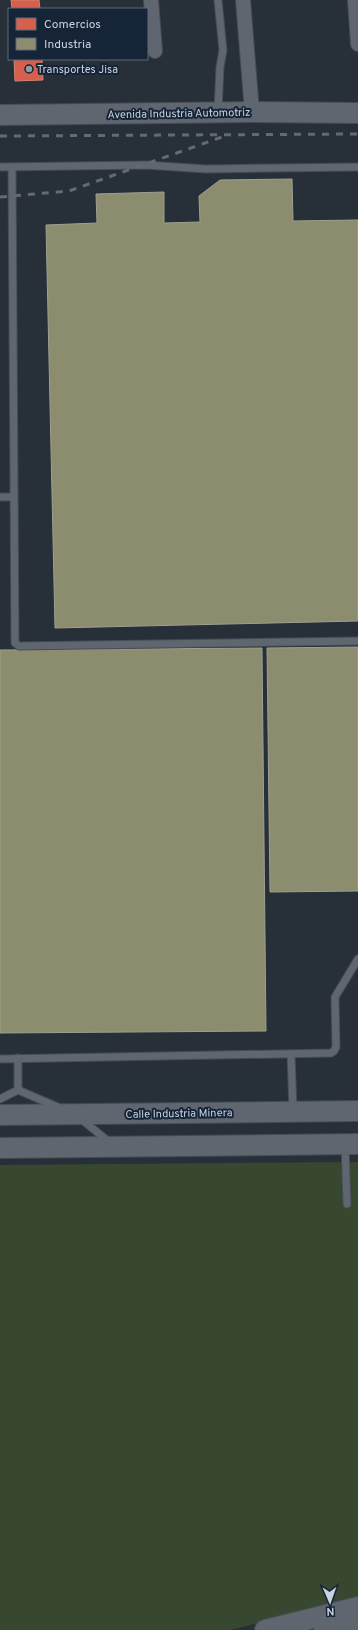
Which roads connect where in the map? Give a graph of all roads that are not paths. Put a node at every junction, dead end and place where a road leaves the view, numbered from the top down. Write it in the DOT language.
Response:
graph roads {
  1 [pos="152,0"];
  2 [pos="218,0"];
  3 [pos="243,0"];
  4 [pos="355,0"];
  5 [pos="358,44"];
  6 [pos="155,52"];
  7 [pos="252,112"];
  8 [pos="218,113"];
  9 [pos="358,113"];
  10 [pos="0,115"];
  11 [pos="0,167"];
  12 [pos="12,167"];
  13 [pos="358,167"];
  14 [pos="0,497"];
  15 [pos="13,497"];
  16 [pos="358,641"];
  17 [pos="358,959"];
  18 [pos="291,1054"];
  19 [pos="18,1058"];
  20 [pos="0,1059"];
  21 [pos="18,1090"];
  22 [pos="0,1099"];
  23 [pos="358,1110"];
  24 [pos="292,1111"];
  25 [pos="75,1114"];
  26 [pos="0,1115"];
  27 [pos="352,1144"];
  28 [pos="116,1147"];
  29 [pos="0,1148"];
  30 [pos="347,1204"];
  31 [pos="358,1607"];
  32 [pos="358,1622"];
  33 [pos="265,1630"];
  34 [pos="324,1630"];
  1 -- 6 [label="street"];
  2 -- 8 [label="lane"];
  3 -- 7 [label="street"];
  4 -- 5 [label="street"];
  7 -- 8 [label="main road, Avenida Industria Automotriz"];
  7 -- 9 [label="main road, Avenida Industria Automotriz"];
  8 -- 10 [label="main road, Avenida Industria Automotriz"];
  11 -- 12 [label="lane"];
  12 -- 13 [label="lane"];
  12 -- 15 [label="lane"];
  14 -- 15 [label="lane"];
  15 -- 16 [label="lane"];
  17 -- 18 [label="lane"];
  18 -- 19 [label="lane"];
  18 -- 24 [label="lane"];
  19 -- 20 [label="lane"];
  19 -- 21 [label="lane"];
  21 -- 22 [label="lane"];
  21 -- 25 [label="lane"];
  23 -- 24 [label="main road, Calle Industria Minera"];
  24 -- 25 [label="main road, Calle Industria Minera"];
  25 -- 26 [label="main road, Calle Industria Minera"];
  25 -- 28 [label="lane"];
  27 -- 28 [label="main road"];
  27 -- 30 [label="lane"];
  28 -- 29 [label="main road"];
  31 -- 33 [label="main road"];
  32 -- 34 [label="main road"];
}
